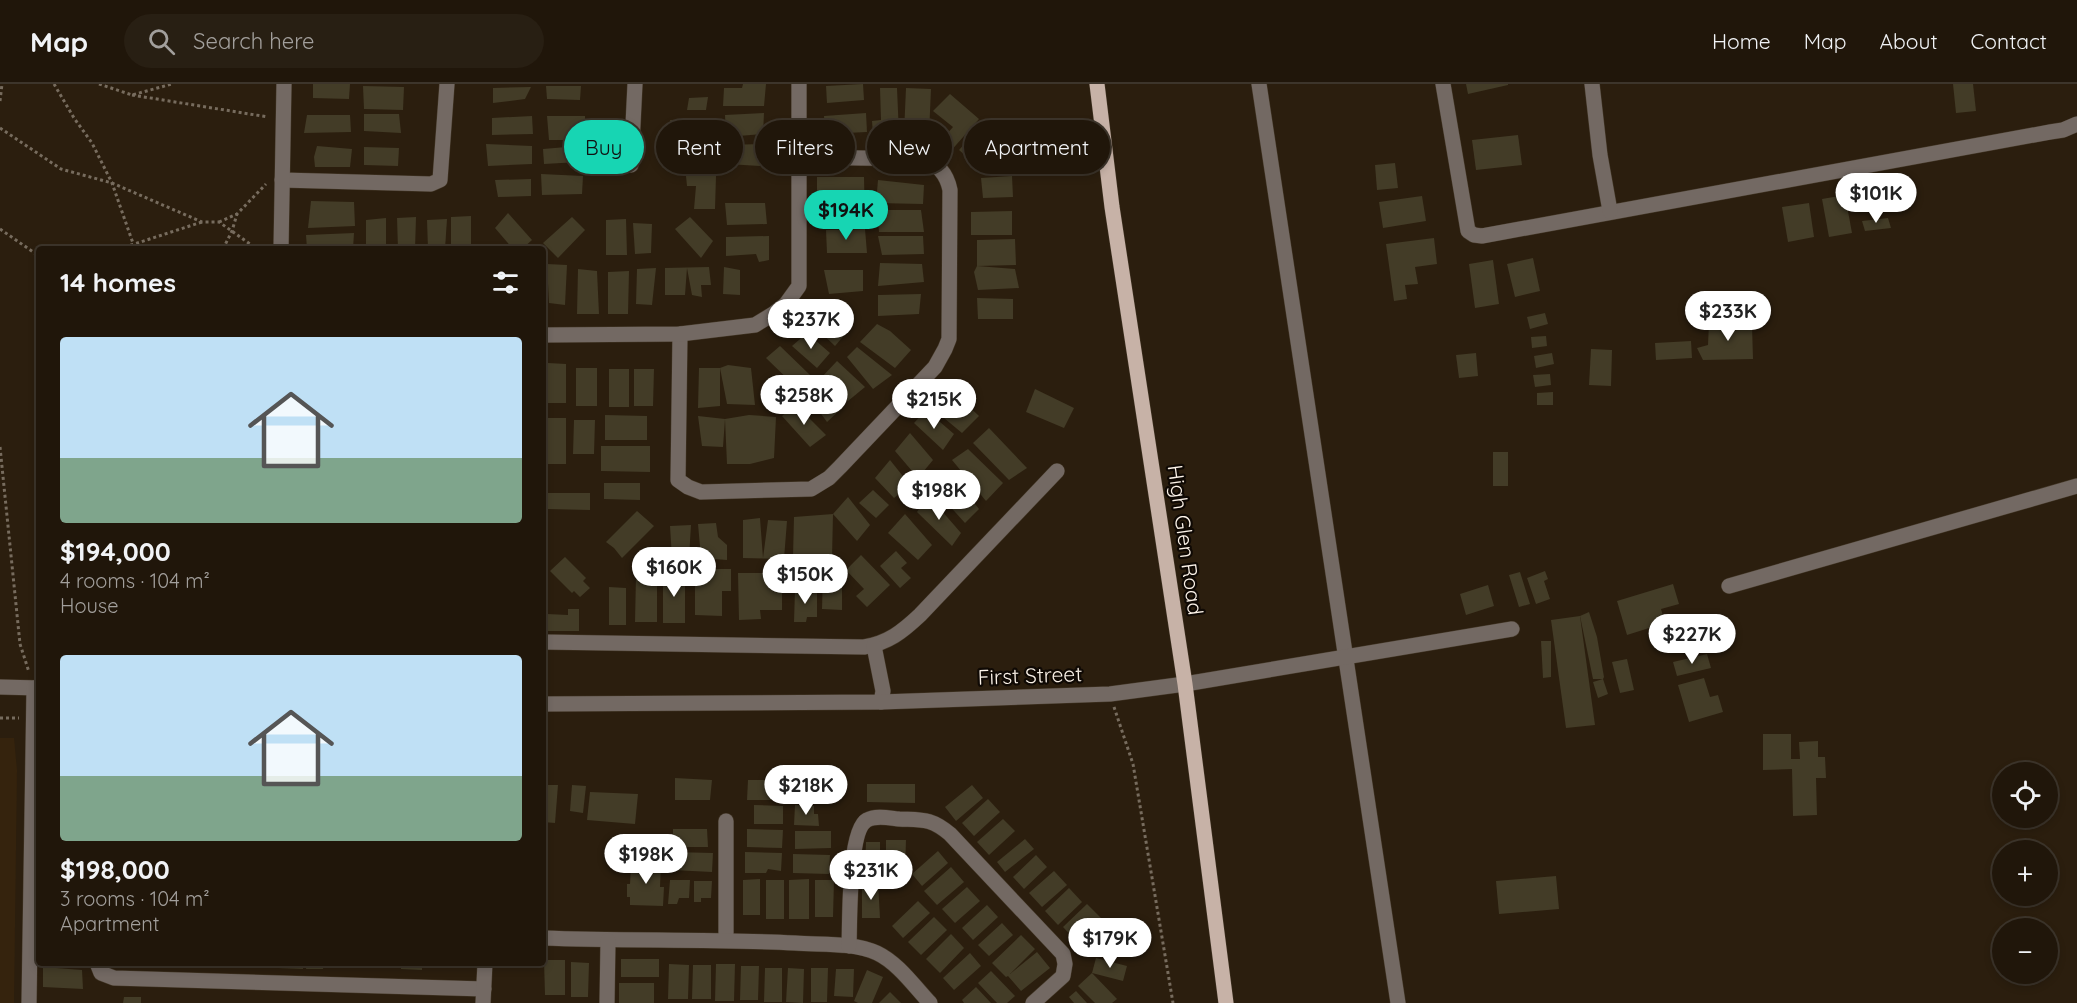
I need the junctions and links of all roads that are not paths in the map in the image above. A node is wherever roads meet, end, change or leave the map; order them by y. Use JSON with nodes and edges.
{"nodes":[{"id":1,"x":284,"y":84,"type":"edge"},
{"id":2,"x":447,"y":84,"type":"edge"},
{"id":3,"x":635,"y":84,"type":"edge"},
{"id":4,"x":799,"y":84,"type":"edge"},
{"id":5,"x":1096,"y":84,"type":"edge"},
{"id":6,"x":1259,"y":84,"type":"edge"},
{"id":7,"x":1443,"y":84,"type":"edge"},
{"id":8,"x":1592,"y":84,"type":"edge"},
{"id":9,"x":633,"y":120,"type":"edge"},
{"id":10,"x":799,"y":120,"type":"edge"},
{"id":11,"x":2077,"y":124,"type":"edge"},
{"id":12,"x":855,"y":158,"type":"edge"},
{"id":13,"x":798,"y":174,"type":"edge"},
{"id":14,"x":282,"y":180,"type":"junction"},
{"id":15,"x":1610,"y":211,"type":"junction"},
{"id":16,"x":281,"y":246,"type":"edge"},
{"id":17,"x":680,"y":334,"type":"junction"},
{"id":18,"x":546,"y":335,"type":"edge"},
{"id":19,"x":1057,"y":471,"type":"dead end"},
{"id":20,"x":2077,"y":486,"type":"edge"},
{"id":21,"x":1729,"y":586,"type":"dead end"},
{"id":22,"x":1512,"y":629,"type":"dead end"},
{"id":23,"x":546,"y":642,"type":"edge"},
{"id":24,"x":874,"y":646,"type":"junction"},
{"id":25,"x":1345,"y":657,"type":"junction"},
{"id":26,"x":1185,"y":684,"type":"junction"},
{"id":27,"x":0,"y":687,"type":"edge"},
{"id":28,"x":36,"y":688,"type":"edge"},
{"id":29,"x":882,"y":702,"type":"junction"},
{"id":30,"x":546,"y":704,"type":"edge"},
{"id":31,"x":36,"y":727,"type":"edge"},
{"id":32,"x":726,"y":821,"type":"dead end"},
{"id":33,"x":546,"y":938,"type":"edge"},
{"id":34,"x":608,"y":940,"type":"junction"},
{"id":35,"x":726,"y":940,"type":"junction"},
{"id":36,"x":849,"y":946,"type":"junction"},
{"id":37,"x":98,"y":966,"type":"edge"},
{"id":38,"x":484,"y":966,"type":"edge"},
{"id":39,"x":484,"y":996,"type":"edge"},
{"id":40,"x":29,"y":1003,"type":"edge"},
{"id":41,"x":607,"y":1003,"type":"edge"},
{"id":42,"x":930,"y":1003,"type":"edge"},
{"id":43,"x":1033,"y":1003,"type":"edge"},
{"id":44,"x":1226,"y":1003,"type":"edge"},
{"id":45,"x":1398,"y":1003,"type":"edge"}],
"edges":[{"from":1,"to":14,"type":"street"},
{"from":2,"to":14,"type":"street"},
{"from":3,"to":9,"type":"street"},
{"from":4,"to":10,"type":"street"},
{"from":5,"to":26,"type":"main road","name":"High Glen Road"},
{"from":6,"to":25,"type":"street"},
{"from":7,"to":15,"type":"street"},
{"from":8,"to":15,"type":"street"},
{"from":11,"to":15,"type":"street"},
{"from":12,"to":17,"type":"street"},
{"from":13,"to":17,"type":"street"},
{"from":14,"to":16,"type":"street"},
{"from":17,"to":18,"type":"street"},
{"from":19,"to":24,"type":"street"},
{"from":20,"to":21,"type":"street"},
{"from":22,"to":25,"type":"street","name":"First Street"},
{"from":23,"to":24,"type":"street"},
{"from":24,"to":29,"type":"street"},
{"from":25,"to":26,"type":"street","name":"First Street"},
{"from":25,"to":45,"type":"street"},
{"from":26,"to":29,"type":"street","name":"First Street"},
{"from":26,"to":44,"type":"main road","name":"High Glen Road"},
{"from":27,"to":28,"type":"street"},
{"from":29,"to":30,"type":"street","name":"First Street"},
{"from":31,"to":40,"type":"street"},
{"from":32,"to":35,"type":"street"},
{"from":33,"to":34,"type":"street"},
{"from":34,"to":35,"type":"street"},
{"from":34,"to":41,"type":"street"},
{"from":35,"to":36,"type":"street"},
{"from":36,"to":42,"type":"street"},
{"from":36,"to":43,"type":"street"},
{"from":37,"to":39,"type":"street"},
{"from":38,"to":39,"type":"street"}]}
